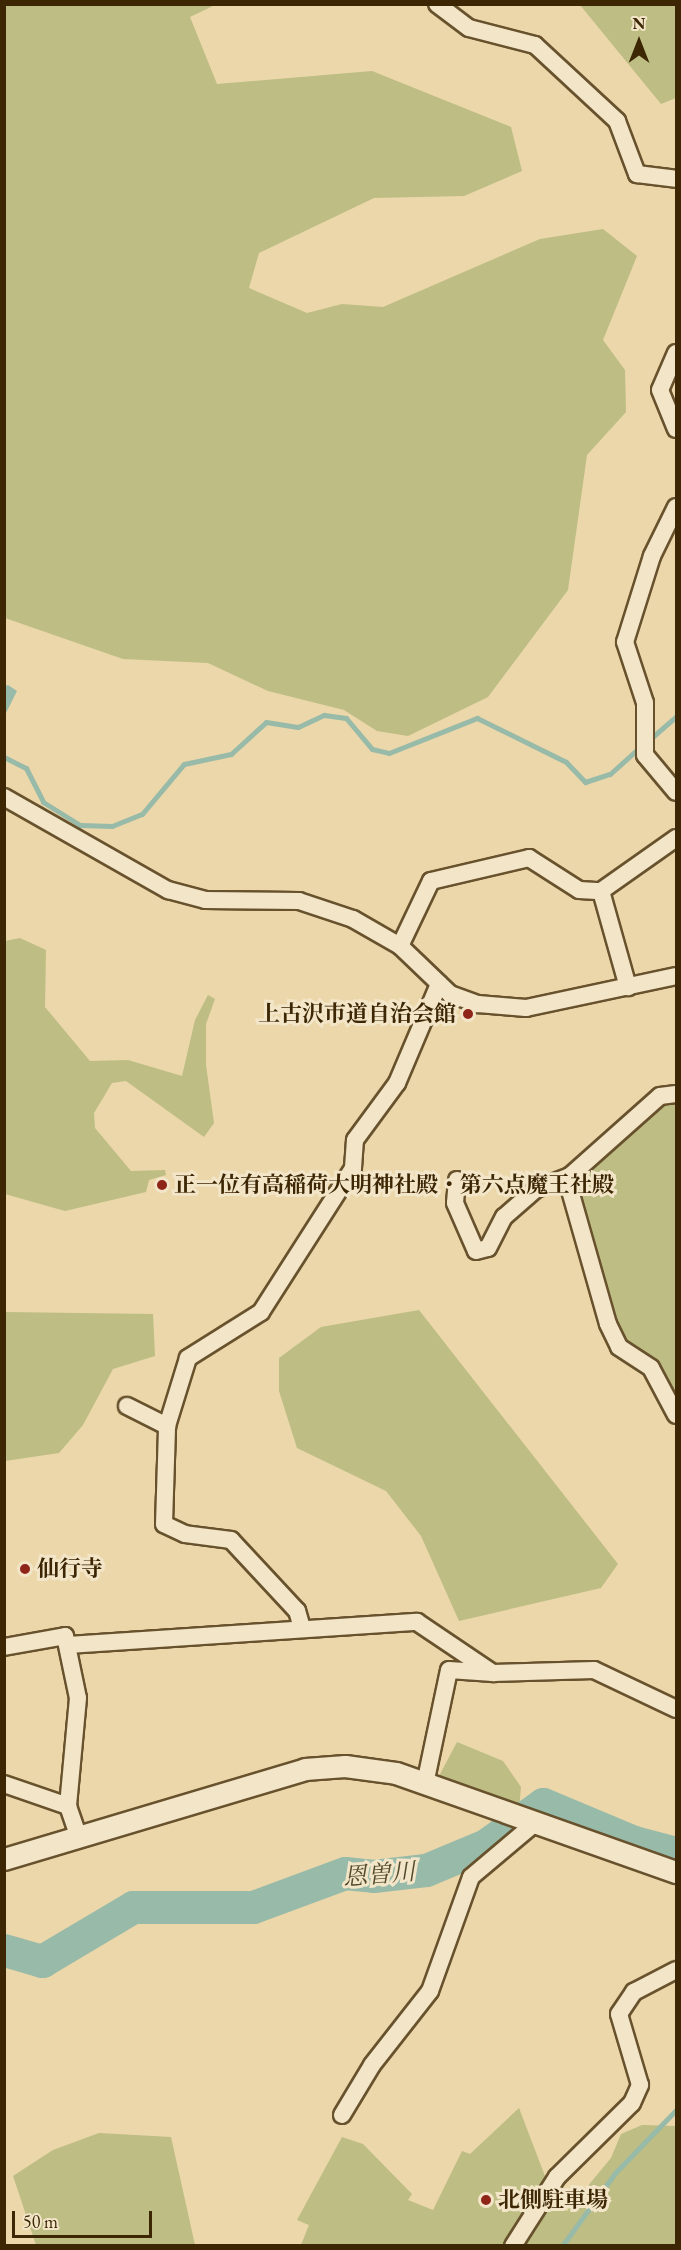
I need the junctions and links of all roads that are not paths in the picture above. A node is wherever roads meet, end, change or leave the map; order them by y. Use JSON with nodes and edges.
{"nodes":[{"id":1,"x":437,"y":4,"type":"edge"},
{"id":2,"x":676,"y":179,"type":"edge"},
{"id":3,"x":676,"y":353,"type":"edge"},
{"id":4,"x":676,"y":429,"type":"edge"},
{"id":5,"x":676,"y":507,"type":"edge"},
{"id":6,"x":676,"y":792,"type":"edge"},
{"id":7,"x":4,"y":797,"type":"edge"},
{"id":8,"x":676,"y":838,"type":"edge"},
{"id":9,"x":601,"y":891,"type":"junction"},
{"id":10,"x":400,"y":946,"type":"junction"},
{"id":11,"x":676,"y":976,"type":"edge"},
{"id":12,"x":439,"y":984,"type":"junction"},
{"id":13,"x":628,"y":987,"type":"junction"},
{"id":14,"x":676,"y":1094,"type":"edge"},
{"id":15,"x":570,"y":1176,"type":"junction"},
{"id":16,"x":457,"y":1180,"type":"dead end"},
{"id":17,"x":127,"y":1406,"type":"dead end"},
{"id":18,"x":676,"y":1415,"type":"edge"},
{"id":19,"x":166,"y":1426,"type":"junction"},
{"id":20,"x":302,"y":1628,"type":"junction"},
{"id":21,"x":68,"y":1645,"type":"junction"},
{"id":22,"x":4,"y":1647,"type":"edge"},
{"id":23,"x":493,"y":1673,"type":"junction"},
{"id":24,"x":676,"y":1708,"type":"edge"},
{"id":25,"x":4,"y":1784,"type":"edge"},
{"id":26,"x":425,"y":1784,"type":"junction"},
{"id":27,"x":68,"y":1806,"type":"junction"},
{"id":28,"x":524,"y":1821,"type":"junction"},
{"id":29,"x":78,"y":1835,"type":"junction"},
{"id":30,"x":4,"y":1859,"type":"edge"},
{"id":31,"x":676,"y":1872,"type":"edge"},
{"id":32,"x":676,"y":1970,"type":"edge"},
{"id":33,"x":342,"y":2115,"type":"dead end"},
{"id":34,"x":513,"y":2246,"type":"edge"}],
"edges":[{"from":1,"to":2,"type":"street"},
{"from":3,"to":4,"type":"street"},
{"from":5,"to":6,"type":"street"},
{"from":7,"to":10,"type":"street"},
{"from":8,"to":9,"type":"street"},
{"from":9,"to":10,"type":"street"},
{"from":9,"to":13,"type":"street"},
{"from":10,"to":12,"type":"street"},
{"from":11,"to":13,"type":"street"},
{"from":12,"to":13,"type":"street"},
{"from":12,"to":19,"type":"street"},
{"from":14,"to":15,"type":"street"},
{"from":15,"to":16,"type":"street"},
{"from":15,"to":18,"type":"street"},
{"from":17,"to":19,"type":"street"},
{"from":19,"to":20,"type":"street"},
{"from":20,"to":21,"type":"street"},
{"from":20,"to":23,"type":"street"},
{"from":21,"to":22,"type":"street"},
{"from":21,"to":27,"type":"street"},
{"from":23,"to":24,"type":"street"},
{"from":23,"to":26,"type":"street"},
{"from":25,"to":27,"type":"street"},
{"from":26,"to":28,"type":"street"},
{"from":26,"to":29,"type":"street"},
{"from":27,"to":29,"type":"street"},
{"from":28,"to":31,"type":"street"},
{"from":28,"to":33,"type":"street"},
{"from":29,"to":30,"type":"street"},
{"from":32,"to":34,"type":"street"}]}
